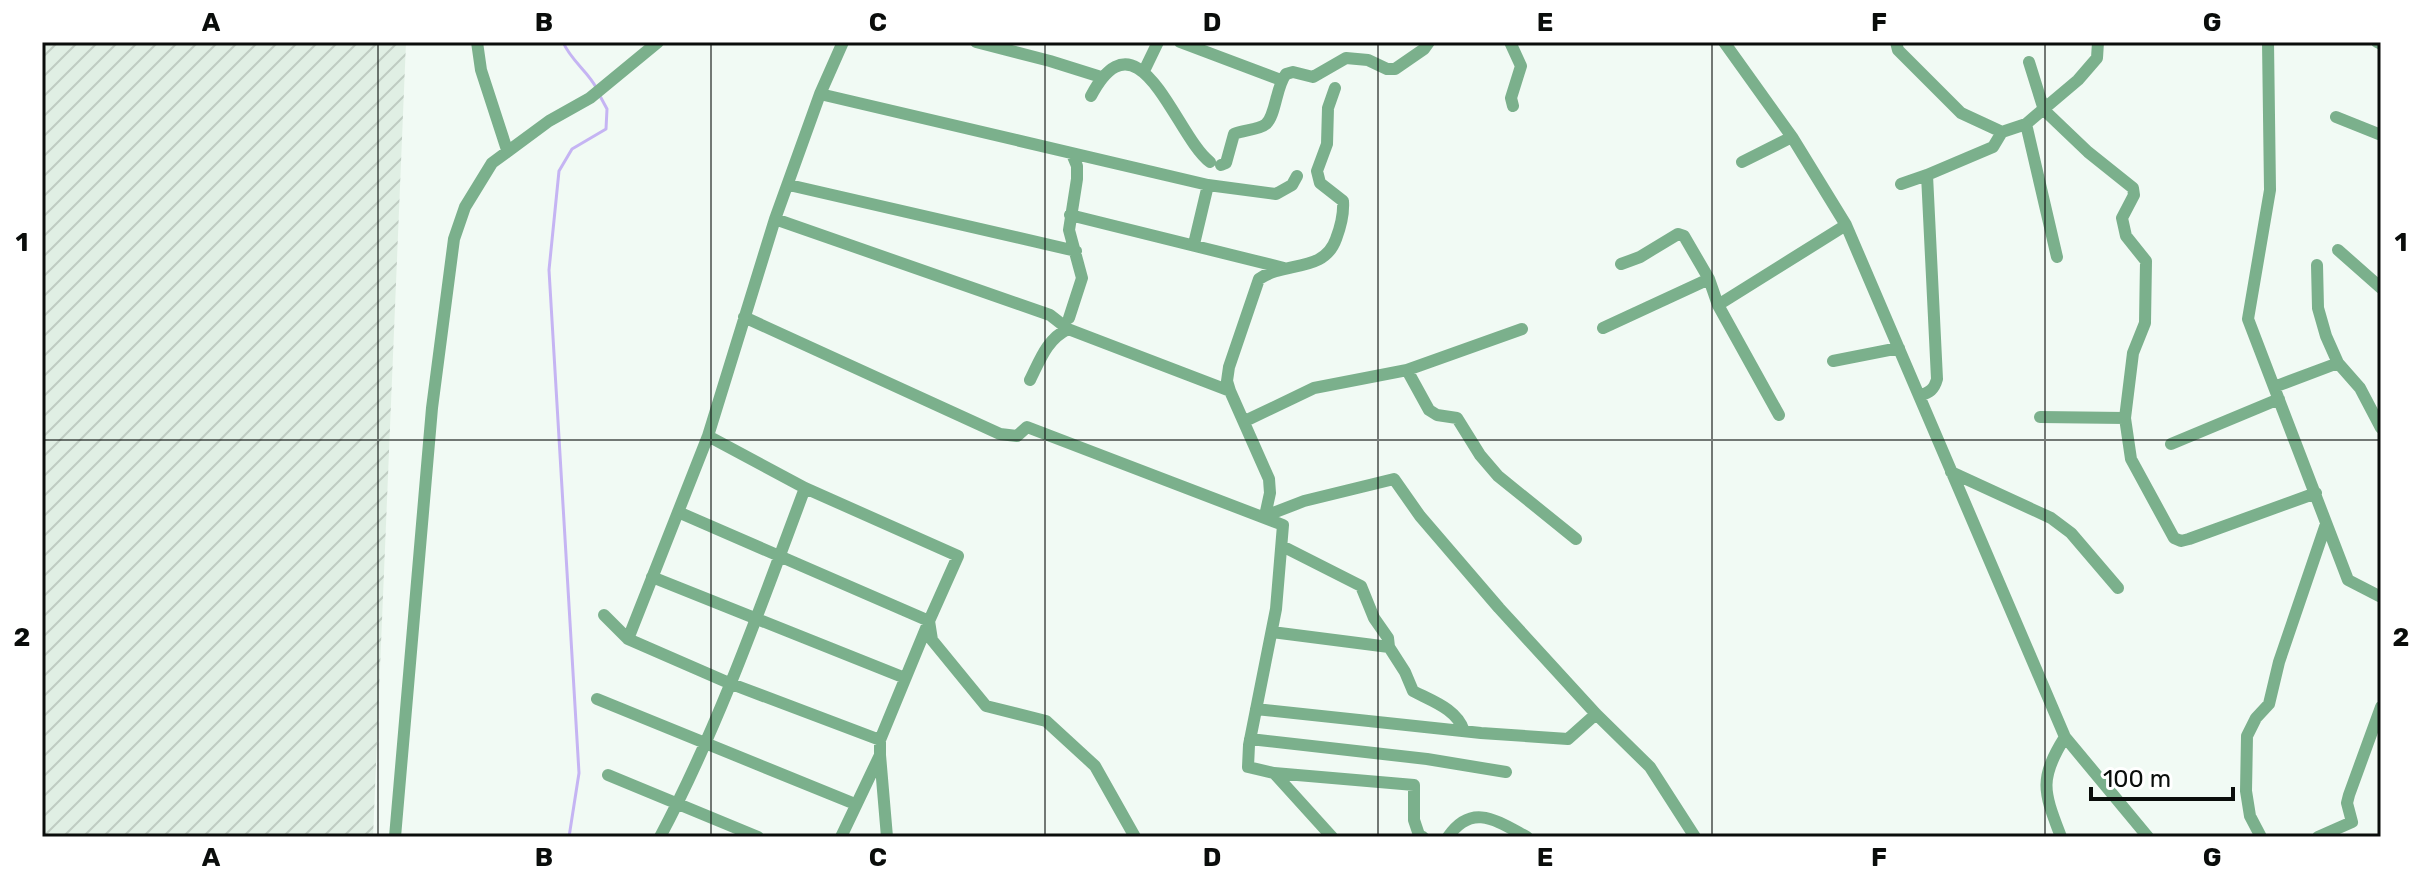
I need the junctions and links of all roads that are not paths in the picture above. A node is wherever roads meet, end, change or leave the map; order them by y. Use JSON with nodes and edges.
{"nodes":[{"id":1,"x":477,"y":42,"type":"edge"},
{"id":2,"x":658,"y":42,"type":"edge"},
{"id":3,"x":843,"y":42,"type":"edge"},
{"id":4,"x":976,"y":42,"type":"edge"},
{"id":5,"x":1158,"y":42,"type":"edge"},
{"id":6,"x":1180,"y":42,"type":"edge"},
{"id":7,"x":1429,"y":42,"type":"edge"},
{"id":8,"x":1510,"y":42,"type":"edge"},
{"id":9,"x":1724,"y":42,"type":"edge"},
{"id":10,"x":1896,"y":42,"type":"edge"},
{"id":11,"x":2098,"y":42,"type":"edge"},
{"id":12,"x":2268,"y":42,"type":"edge"},
{"id":13,"x":2029,"y":62,"type":"dead end"},
{"id":14,"x":1144,"y":71,"type":"junction"},
{"id":15,"x":1101,"y":77,"type":"junction"},
{"id":16,"x":1281,"y":80,"type":"junction"},
{"id":17,"x":1335,"y":88,"type":"dead end"},
{"id":18,"x":820,"y":94,"type":"junction"},
{"id":19,"x":1091,"y":96,"type":"dead end"},
{"id":20,"x":1513,"y":106,"type":"dead end"},
{"id":21,"x":2044,"y":110,"type":"junction"},
{"id":22,"x":2336,"y":117,"type":"dead end"},
{"id":23,"x":2026,"y":124,"type":"junction"},
{"id":24,"x":2002,"y":132,"type":"junction"},
{"id":25,"x":2381,"y":135,"type":"edge"},
{"id":26,"x":1792,"y":137,"type":"junction"},
{"id":27,"x":507,"y":150,"type":"junction"},
{"id":28,"x":1072,"y":154,"type":"junction"},
{"id":29,"x":1742,"y":162,"type":"dead end"},
{"id":30,"x":1927,"y":175,"type":"junction"},
{"id":31,"x":1297,"y":176,"type":"dead end"},
{"id":32,"x":1901,"y":184,"type":"dead end"},
{"id":33,"x":789,"y":185,"type":"junction"},
{"id":34,"x":1208,"y":185,"type":"junction"},
{"id":35,"x":1070,"y":215,"type":"junction"},
{"id":36,"x":775,"y":219,"type":"junction"},
{"id":37,"x":1846,"y":225,"type":"junction"},
{"id":38,"x":1194,"y":244,"type":"junction"},
{"id":39,"x":2338,"y":250,"type":"dead end"},
{"id":40,"x":1076,"y":251,"type":"junction"},
{"id":41,"x":2057,"y":257,"type":"dead end"},
{"id":42,"x":1621,"y":264,"type":"dead end"},
{"id":43,"x":2317,"y":265,"type":"dead end"},
{"id":44,"x":1286,"y":268,"type":"junction"},
{"id":45,"x":1709,"y":279,"type":"junction"},
{"id":46,"x":2381,"y":288,"type":"edge"},
{"id":47,"x":1718,"y":305,"type":"junction"},
{"id":48,"x":744,"y":317,"type":"junction"},
{"id":49,"x":1068,"y":323,"type":"junction"},
{"id":50,"x":1603,"y":328,"type":"dead end"},
{"id":51,"x":1522,"y":329,"type":"dead end"},
{"id":52,"x":1899,"y":348,"type":"junction"},
{"id":53,"x":1833,"y":361,"type":"dead end"},
{"id":54,"x":2338,"y":363,"type":"junction"},
{"id":55,"x":1407,"y":370,"type":"junction"},
{"id":56,"x":1030,"y":380,"type":"dead end"},
{"id":57,"x":1230,"y":391,"type":"junction"},
{"id":58,"x":2276,"y":393,"type":"junction"},
{"id":59,"x":1919,"y":396,"type":"junction"},
{"id":60,"x":1779,"y":415,"type":"dead end"},
{"id":61,"x":2040,"y":417,"type":"dead end"},
{"id":62,"x":2125,"y":418,"type":"junction"},
{"id":63,"x":1245,"y":421,"type":"junction"},
{"id":64,"x":2381,"y":428,"type":"edge"},
{"id":65,"x":708,"y":436,"type":"junction"},
{"id":66,"x":2171,"y":444,"type":"dead end"},
{"id":67,"x":1951,"y":472,"type":"junction"},
{"id":68,"x":805,"y":488,"type":"junction"},
{"id":69,"x":2316,"y":493,"type":"junction"},
{"id":70,"x":678,"y":512,"type":"junction"},
{"id":71,"x":1265,"y":516,"type":"junction"},
{"id":72,"x":2326,"y":524,"type":"junction"},
{"id":73,"x":1576,"y":539,"type":"dead end"},
{"id":74,"x":1282,"y":546,"type":"junction"},
{"id":75,"x":780,"y":554,"type":"junction"},
{"id":76,"x":652,"y":577,"type":"junction"},
{"id":77,"x":2118,"y":588,"type":"dead end"},
{"id":78,"x":2381,"y":597,"type":"edge"},
{"id":79,"x":604,"y":615,"type":"dead end"},
{"id":80,"x":755,"y":619,"type":"junction"},
{"id":81,"x":929,"y":621,"type":"junction"},
{"id":82,"x":1272,"y":632,"type":"junction"},
{"id":83,"x":628,"y":639,"type":"junction"},
{"id":84,"x":1389,"y":647,"type":"junction"},
{"id":85,"x":905,"y":678,"type":"junction"},
{"id":86,"x":729,"y":683,"type":"junction"},
{"id":87,"x":597,"y":699,"type":"dead end"},
{"id":88,"x":2381,"y":707,"type":"edge"},
{"id":89,"x":1256,"y":709,"type":"junction"},
{"id":90,"x":1596,"y":714,"type":"junction"},
{"id":91,"x":1464,"y":731,"type":"junction"},
{"id":92,"x":2065,"y":737,"type":"junction"},
{"id":93,"x":1250,"y":739,"type":"junction"},
{"id":94,"x":880,"y":740,"type":"junction"},
{"id":95,"x":703,"y":743,"type":"junction"},
{"id":96,"x":880,"y":755,"type":"junction"},
{"id":97,"x":1506,"y":772,"type":"dead end"},
{"id":98,"x":1274,"y":773,"type":"junction"},
{"id":99,"x":608,"y":775,"type":"dead end"},
{"id":100,"x":678,"y":803,"type":"junction"},
{"id":101,"x":855,"y":804,"type":"junction"},
{"id":102,"x":395,"y":837,"type":"edge"},
{"id":103,"x":660,"y":837,"type":"edge"},
{"id":104,"x":758,"y":837,"type":"edge"},
{"id":105,"x":841,"y":837,"type":"edge"},
{"id":106,"x":887,"y":837,"type":"edge"},
{"id":107,"x":1135,"y":837,"type":"edge"},
{"id":108,"x":1332,"y":837,"type":"edge"},
{"id":109,"x":1423,"y":837,"type":"edge"},
{"id":110,"x":1448,"y":837,"type":"edge"},
{"id":111,"x":1527,"y":837,"type":"edge"},
{"id":112,"x":1695,"y":837,"type":"edge"},
{"id":113,"x":2061,"y":837,"type":"edge"},
{"id":114,"x":2148,"y":837,"type":"edge"},
{"id":115,"x":2261,"y":837,"type":"edge"},
{"id":116,"x":2318,"y":837,"type":"edge"}],
"edges":[{"from":1,"to":27,"type":"street"},
{"from":2,"to":27,"type":"street"},
{"from":3,"to":18,"type":"street"},
{"from":4,"to":15,"type":"street"},
{"from":5,"to":14,"type":"street"},
{"from":6,"to":16,"type":"street"},
{"from":7,"to":16,"type":"street"},
{"from":8,"to":20,"type":"street"},
{"from":9,"to":26,"type":"street"},
{"from":10,"to":24,"type":"street"},
{"from":11,"to":21,"type":"street"},
{"from":12,"to":58,"type":"street"},
{"from":13,"to":21,"type":"street"},
{"from":14,"to":15,"type":"street"},
{"from":14,"to":16,"type":"street"},
{"from":15,"to":19,"type":"street"},
{"from":17,"to":44,"type":"street"},
{"from":18,"to":28,"type":"street"},
{"from":18,"to":33,"type":"street"},
{"from":21,"to":23,"type":"street"},
{"from":21,"to":62,"type":"street"},
{"from":22,"to":25,"type":"street"},
{"from":23,"to":24,"type":"street"},
{"from":23,"to":41,"type":"street"},
{"from":24,"to":30,"type":"street"},
{"from":26,"to":29,"type":"street"},
{"from":26,"to":37,"type":"street"},
{"from":27,"to":102,"type":"street"},
{"from":28,"to":34,"type":"street"},
{"from":28,"to":35,"type":"street"},
{"from":30,"to":32,"type":"street"},
{"from":30,"to":59,"type":"street"},
{"from":31,"to":34,"type":"street"},
{"from":33,"to":36,"type":"street"},
{"from":33,"to":40,"type":"street"},
{"from":34,"to":38,"type":"street"},
{"from":35,"to":38,"type":"street"},
{"from":35,"to":40,"type":"street"},
{"from":36,"to":48,"type":"street"},
{"from":36,"to":49,"type":"street"},
{"from":37,"to":47,"type":"street"},
{"from":37,"to":52,"type":"street"},
{"from":38,"to":44,"type":"street"},
{"from":39,"to":46,"type":"street"},
{"from":40,"to":49,"type":"street"},
{"from":42,"to":45,"type":"street"},
{"from":43,"to":54,"type":"street"},
{"from":44,"to":57,"type":"street"},
{"from":45,"to":47,"type":"street"},
{"from":45,"to":50,"type":"street"},
{"from":47,"to":60,"type":"street"},
{"from":48,"to":65,"type":"street"},
{"from":48,"to":71,"type":"street"},
{"from":49,"to":56,"type":"street"},
{"from":49,"to":57,"type":"street"},
{"from":51,"to":55,"type":"street"},
{"from":52,"to":53,"type":"street"},
{"from":52,"to":59,"type":"street"},
{"from":54,"to":58,"type":"street"},
{"from":54,"to":64,"type":"street"},
{"from":55,"to":63,"type":"street"},
{"from":55,"to":73,"type":"street"},
{"from":57,"to":63,"type":"street"},
{"from":58,"to":66,"type":"street"},
{"from":58,"to":69,"type":"street"},
{"from":59,"to":67,"type":"street"},
{"from":61,"to":62,"type":"street"},
{"from":62,"to":69,"type":"street"},
{"from":63,"to":71,"type":"street"},
{"from":65,"to":68,"type":"street"},
{"from":65,"to":70,"type":"street"},
{"from":67,"to":77,"type":"street"},
{"from":67,"to":92,"type":"street"},
{"from":68,"to":75,"type":"street"},
{"from":68,"to":81,"type":"street"},
{"from":69,"to":72,"type":"street"},
{"from":70,"to":75,"type":"street"},
{"from":70,"to":76,"type":"street"},
{"from":71,"to":74,"type":"street"},
{"from":71,"to":90,"type":"street"},
{"from":72,"to":78,"type":"street"},
{"from":72,"to":115,"type":"street"},
{"from":74,"to":82,"type":"street"},
{"from":74,"to":84,"type":"street"},
{"from":75,"to":80,"type":"street"},
{"from":75,"to":81,"type":"street"},
{"from":76,"to":80,"type":"street"},
{"from":76,"to":83,"type":"street"},
{"from":79,"to":83,"type":"street"},
{"from":80,"to":85,"type":"street"},
{"from":80,"to":86,"type":"street"},
{"from":81,"to":85,"type":"street"},
{"from":81,"to":107,"type":"street"},
{"from":82,"to":84,"type":"street"},
{"from":82,"to":89,"type":"street"},
{"from":83,"to":86,"type":"street"},
{"from":84,"to":91,"type":"street"},
{"from":85,"to":94,"type":"street"},
{"from":86,"to":94,"type":"street"},
{"from":86,"to":95,"type":"street"},
{"from":87,"to":95,"type":"street"},
{"from":88,"to":116,"type":"street"},
{"from":89,"to":91,"type":"street"},
{"from":89,"to":93,"type":"street"},
{"from":90,"to":91,"type":"street"},
{"from":90,"to":112,"type":"street"},
{"from":92,"to":113,"type":"street"},
{"from":92,"to":114,"type":"street"},
{"from":93,"to":97,"type":"street"},
{"from":93,"to":98,"type":"street"},
{"from":94,"to":96,"type":"street"},
{"from":95,"to":100,"type":"street"},
{"from":95,"to":101,"type":"street"},
{"from":96,"to":101,"type":"street"},
{"from":96,"to":106,"type":"street"},
{"from":98,"to":108,"type":"street"},
{"from":98,"to":109,"type":"street"},
{"from":99,"to":100,"type":"street"},
{"from":100,"to":103,"type":"street"},
{"from":100,"to":104,"type":"street"},
{"from":101,"to":105,"type":"street"},
{"from":110,"to":111,"type":"street"}]}
